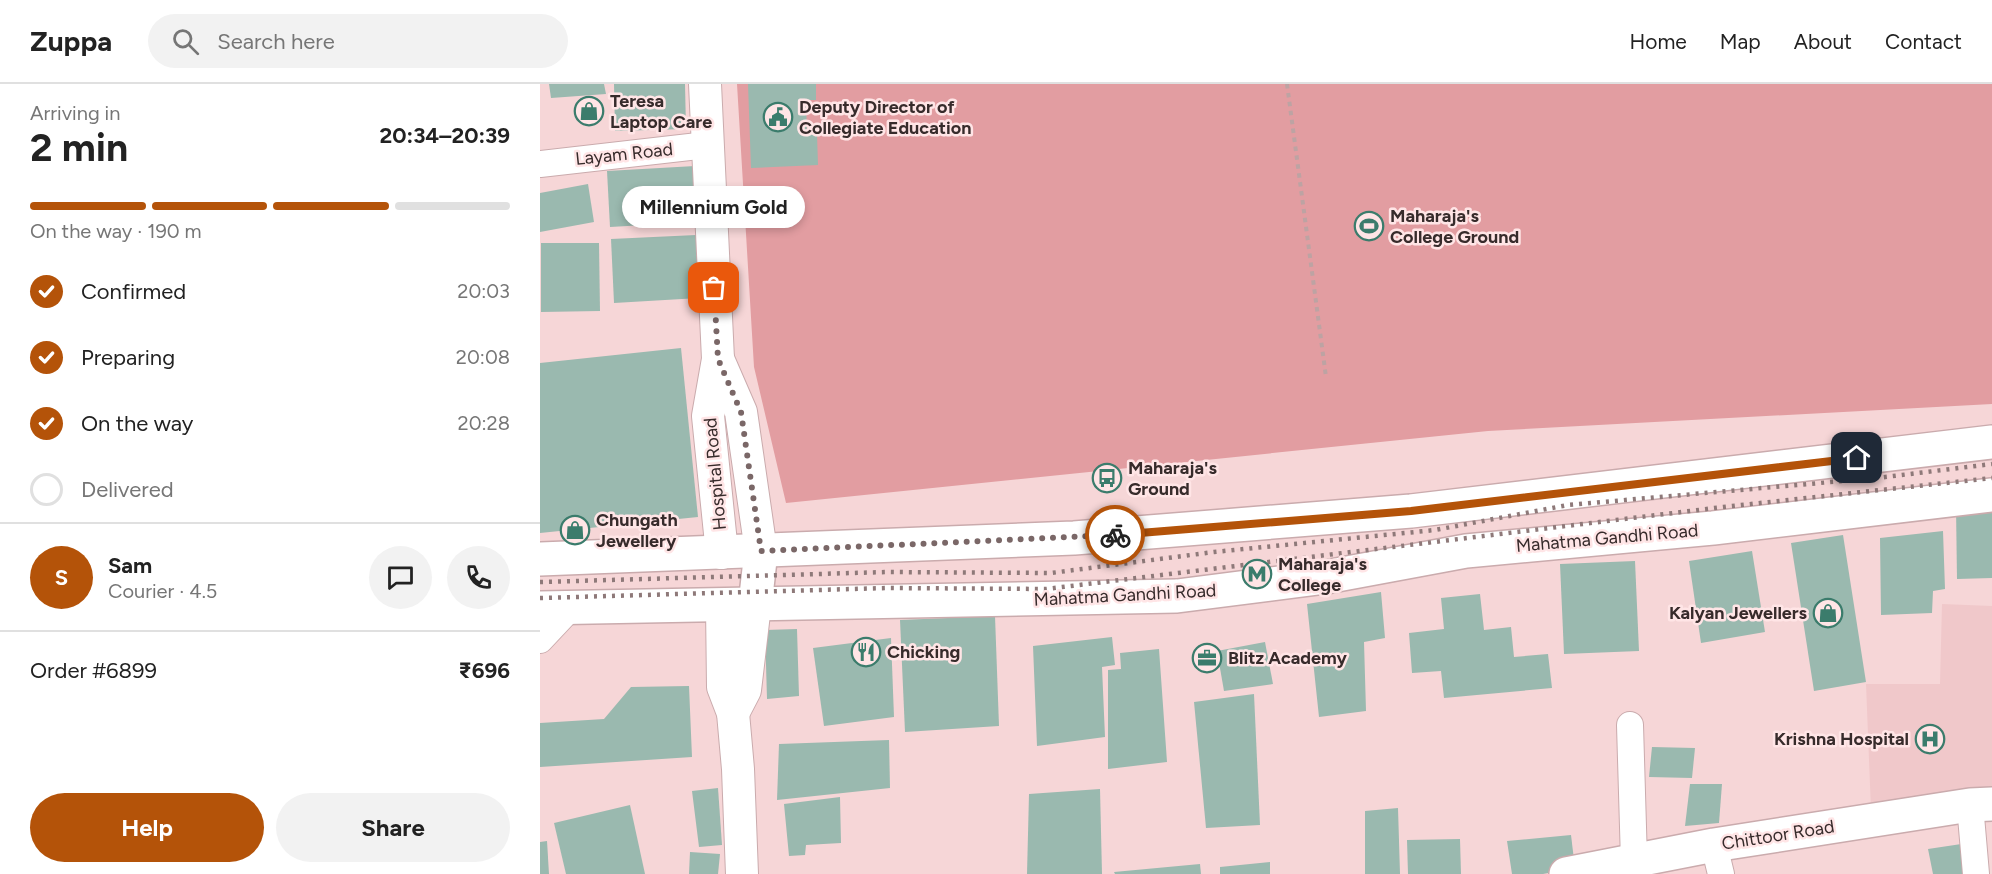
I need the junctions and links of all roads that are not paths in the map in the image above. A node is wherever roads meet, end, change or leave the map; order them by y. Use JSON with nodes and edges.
{"nodes":[{"id":1,"x":705,"y":84,"type":"edge"},
{"id":2,"x":707,"y":145,"type":"junction"},
{"id":3,"x":540,"y":164,"type":"edge"},
{"id":4,"x":718,"y":359,"type":"junction"},
{"id":5,"x":1992,"y":442,"type":"edge"},
{"id":6,"x":1951,"y":447,"type":"junction"},
{"id":7,"x":1992,"y":495,"type":"edge"},
{"id":8,"x":1950,"y":500,"type":"junction"},
{"id":9,"x":761,"y":551,"type":"junction"},
{"id":10,"x":722,"y":553,"type":"junction"},
{"id":11,"x":540,"y":559,"type":"edge"},
{"id":12,"x":755,"y":605,"type":"junction"},
{"id":13,"x":722,"y":606,"type":"junction"},
{"id":14,"x":555,"y":608,"type":"edge"},
{"id":15,"x":540,"y":640,"type":"edge"},
{"id":16,"x":733,"y":713,"type":"junction"},
{"id":17,"x":1630,"y":725,"type":"dead end"},
{"id":18,"x":1981,"y":805,"type":"edge"},
{"id":19,"x":1717,"y":860,"type":"edge"},
{"id":20,"x":1634,"y":861,"type":"junction"},
{"id":21,"x":742,"y":874,"type":"edge"},
{"id":22,"x":1566,"y":874,"type":"edge"},
{"id":23,"x":1976,"y":874,"type":"edge"}],
"edges":[{"from":1,"to":2,"type":"street","name":"Hospital Road"},
{"from":2,"to":3,"type":"street","name":"Layam Road"},
{"from":2,"to":4,"type":"street","name":"Hospital Road"},
{"from":4,"to":9,"type":"street","name":"Hospital Road"},
{"from":4,"to":10,"type":"street","name":"Hospital Road"},
{"from":5,"to":6,"type":"main road"},
{"from":6,"to":8,"type":"main road"},
{"from":6,"to":9,"type":"main road"},
{"from":7,"to":8,"type":"main road","name":"Mahatma Gandhi Road"},
{"from":8,"to":12,"type":"main road","name":"Mahatma Gandhi Road"},
{"from":9,"to":10,"type":"main road"},
{"from":9,"to":12,"type":"main road"},
{"from":10,"to":11,"type":"main road"},
{"from":10,"to":13,"type":"main road"},
{"from":12,"to":13,"type":"main road","name":"Mahatma Gandhi Road"},
{"from":12,"to":16,"type":"street"},
{"from":13,"to":14,"type":"main road","name":"Mahatma Gandhi Road"},
{"from":13,"to":16,"type":"street"},
{"from":14,"to":15,"type":"street"},
{"from":16,"to":21,"type":"street"},
{"from":17,"to":20,"type":"street"},
{"from":18,"to":19,"type":"main road","name":"Chittoor Road"},
{"from":18,"to":23,"type":"street"},
{"from":19,"to":20,"type":"main road","name":"Chittoor Road"},
{"from":20,"to":22,"type":"main road","name":"Chittoor Road"}]}
